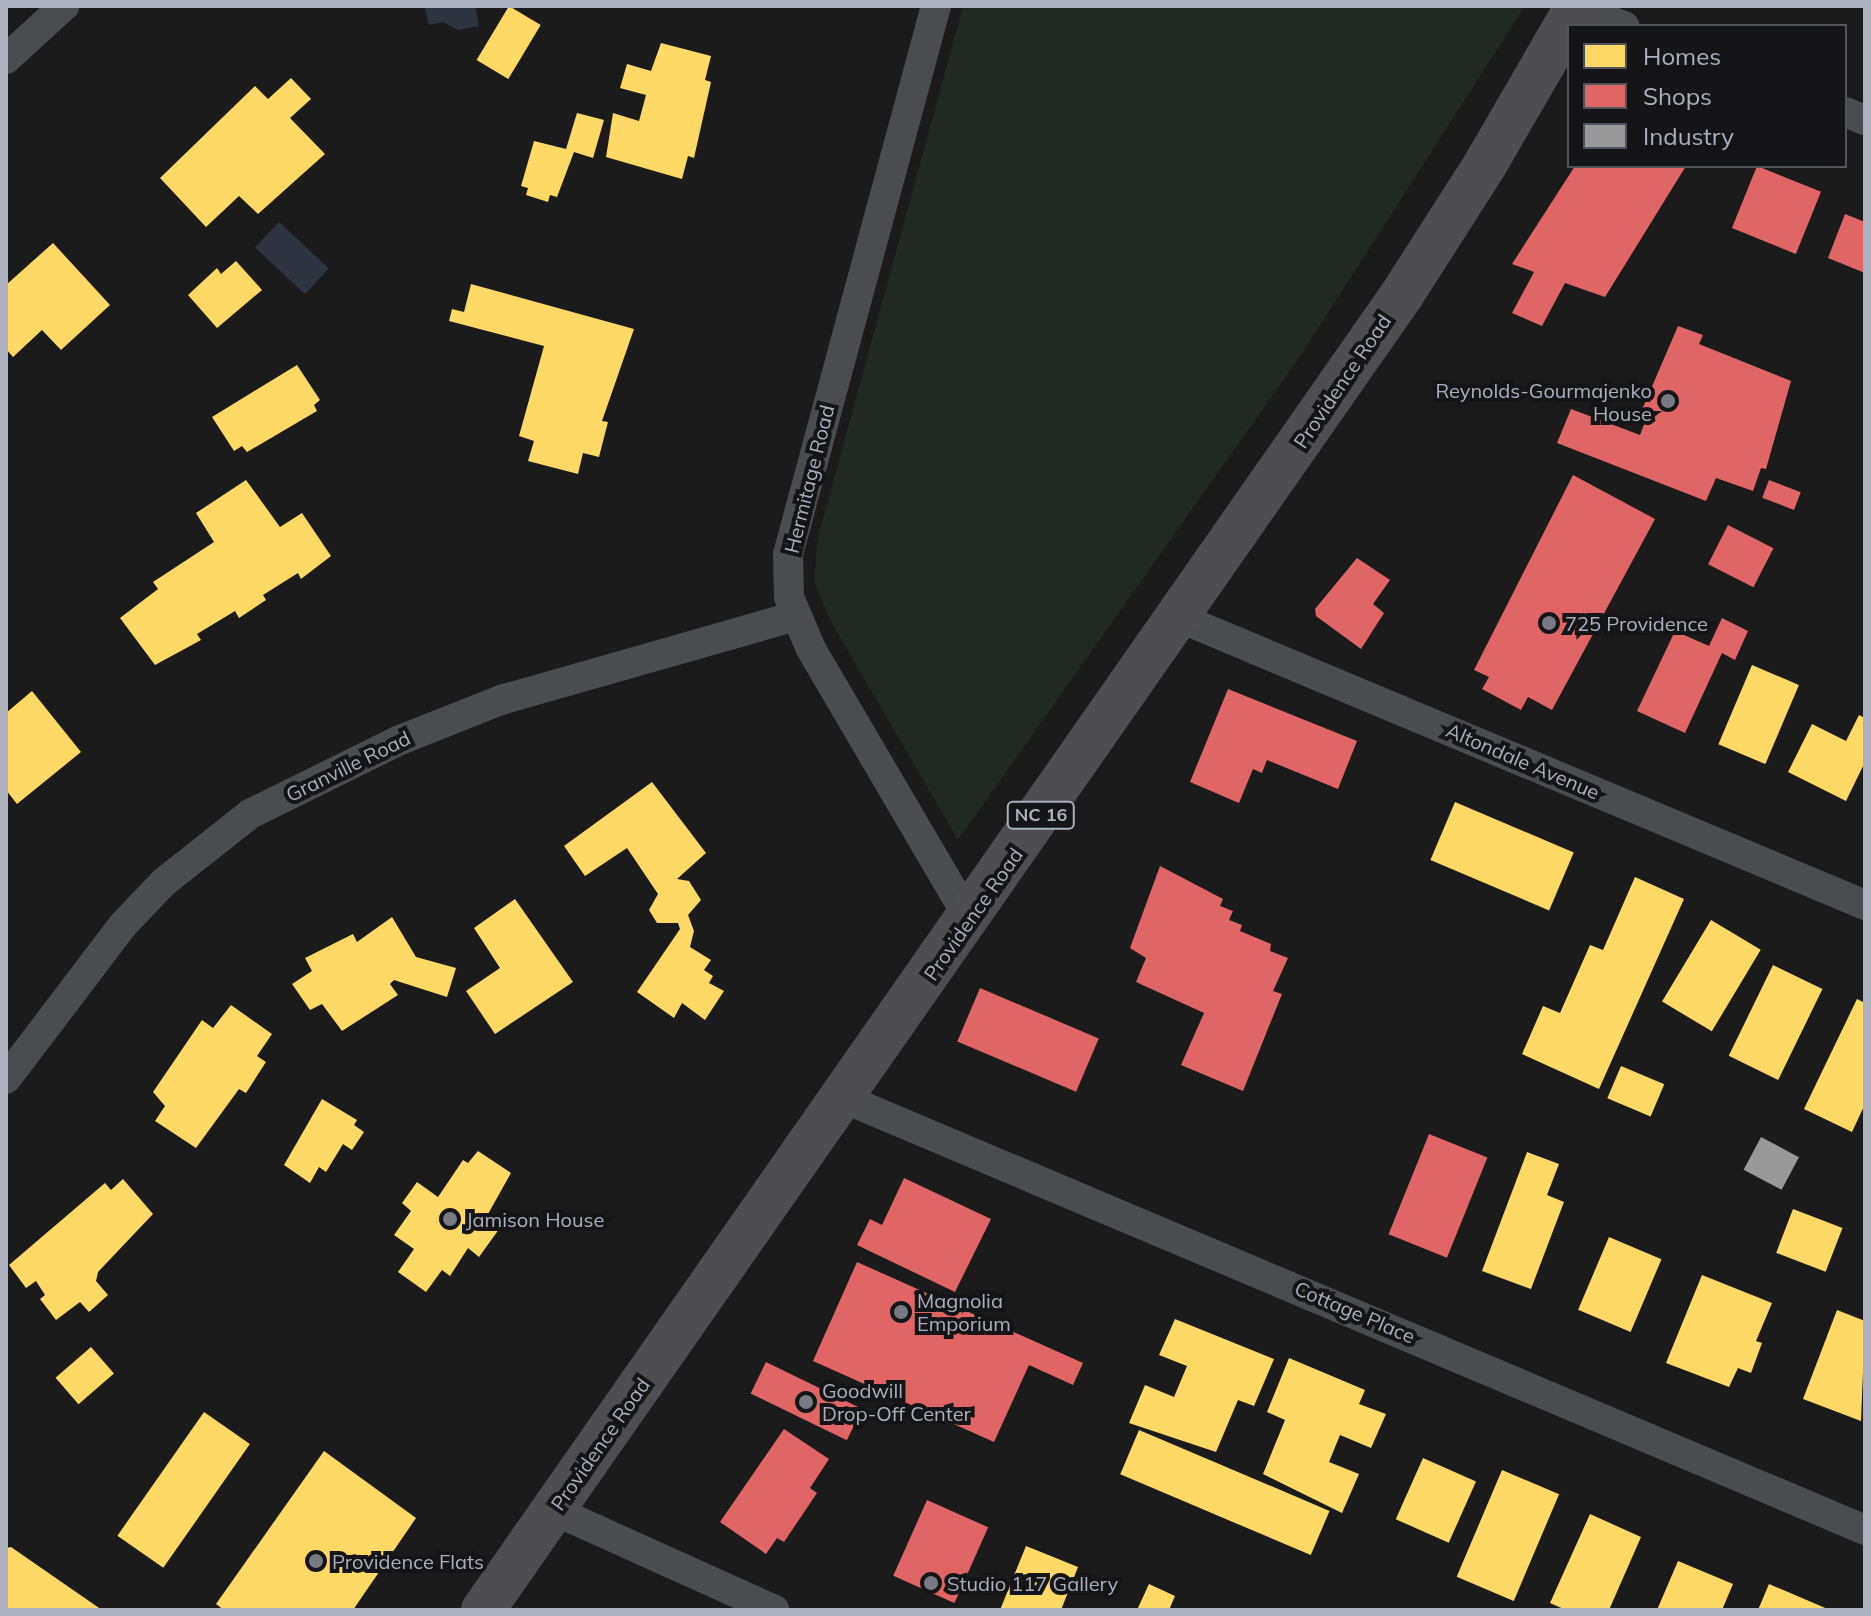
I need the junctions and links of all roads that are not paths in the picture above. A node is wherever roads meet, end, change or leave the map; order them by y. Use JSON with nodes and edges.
{"nodes":[{"id":1,"x":64,"y":6,"type":"edge"},
{"id":2,"x":936,"y":6,"type":"edge"},
{"id":3,"x":1577,"y":7,"type":"edge"},
{"id":4,"x":1619,"y":24,"type":"edge"},
{"id":5,"x":6,"y":59,"type":"edge"},
{"id":6,"x":796,"y":616,"type":"junction"},
{"id":7,"x":1180,"y":618,"type":"junction"},
{"id":8,"x":1865,"y":905,"type":"edge"},
{"id":9,"x":969,"y":918,"type":"junction"},
{"id":10,"x":6,"y":1079,"type":"edge"},
{"id":11,"x":843,"y":1098,"type":"junction"},
{"id":12,"x":553,"y":1510,"type":"junction"},
{"id":13,"x":1865,"y":1530,"type":"edge"},
{"id":14,"x":483,"y":1610,"type":"edge"},
{"id":15,"x":774,"y":1610,"type":"edge"}],
"edges":[{"from":1,"to":5,"type":"street"},
{"from":2,"to":6,"type":"street","name":"Hermitage Road"},
{"from":3,"to":4,"type":"street"},
{"from":3,"to":7,"type":"main road","name":"Providence Road","number":"NC 16"},
{"from":6,"to":9,"type":"street","name":"Hermitage Road"},
{"from":6,"to":10,"type":"street","name":"Granville Road"},
{"from":7,"to":8,"type":"street","name":"Altondale Avenue"},
{"from":7,"to":9,"type":"main road","name":"Providence Road","number":"NC 16"},
{"from":9,"to":11,"type":"main road","name":"Providence Road","number":"NC 16"},
{"from":11,"to":12,"type":"main road","name":"Providence Road","number":"NC 16"},
{"from":11,"to":13,"type":"street","name":"Cottage Place"},
{"from":12,"to":14,"type":"main road","name":"Providence Road","number":"NC 16"},
{"from":12,"to":15,"type":"street"}]}
